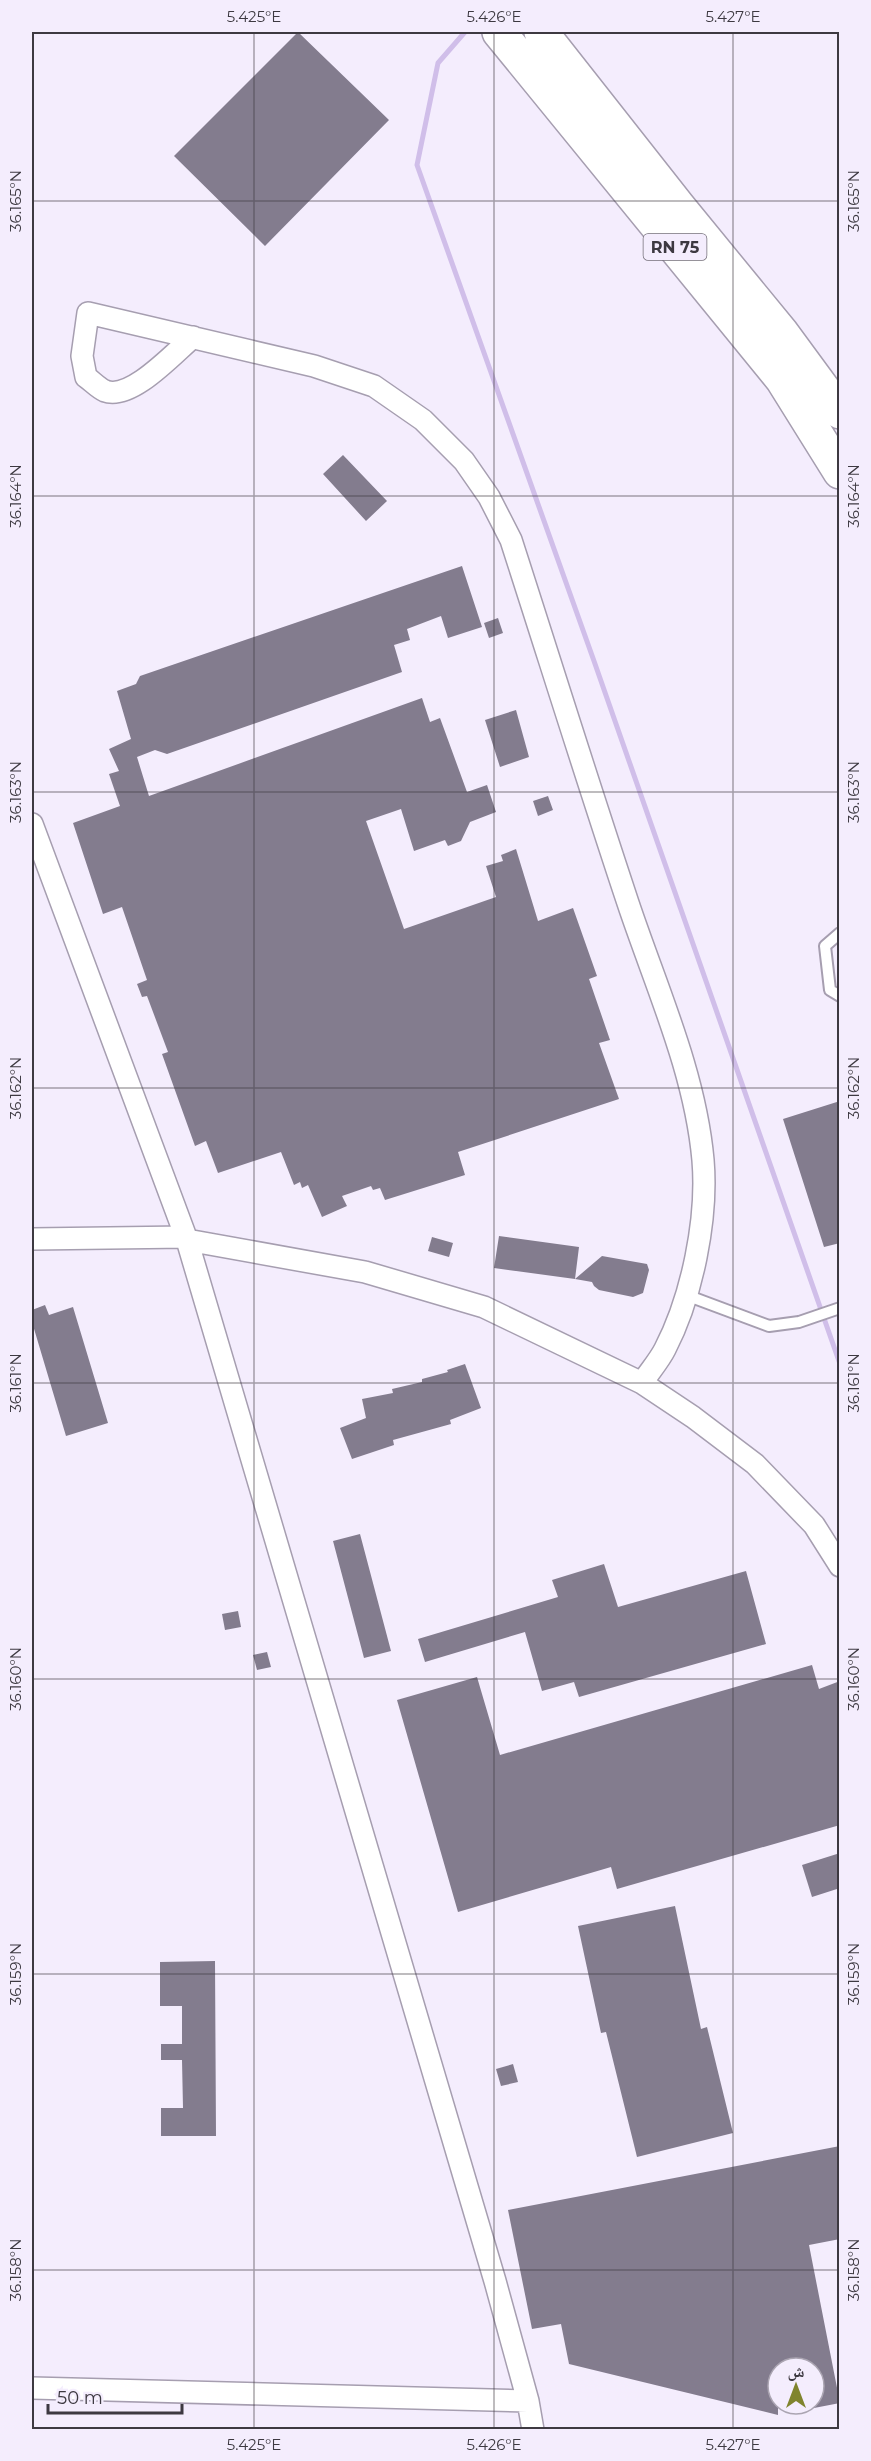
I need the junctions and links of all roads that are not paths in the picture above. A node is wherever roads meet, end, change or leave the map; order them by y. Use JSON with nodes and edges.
{"nodes":[{"id":1,"x":499,"y":32,"type":"edge"},
{"id":2,"x":541,"y":32,"type":"edge"},
{"id":3,"x":193,"y":337,"type":"junction"},
{"id":4,"x":840,"y":412,"type":"edge"},
{"id":5,"x":840,"y":472,"type":"edge"},
{"id":6,"x":32,"y":824,"type":"edge"},
{"id":7,"x":840,"y":933,"type":"edge"},
{"id":8,"x":840,"y":996,"type":"edge"},
{"id":9,"x":187,"y":1238,"type":"junction"},
{"id":10,"x":32,"y":1239,"type":"edge"},
{"id":11,"x":686,"y":1295,"type":"junction"},
{"id":12,"x":840,"y":1308,"type":"edge"},
{"id":13,"x":642,"y":1383,"type":"junction"},
{"id":14,"x":840,"y":1566,"type":"edge"},
{"id":15,"x":32,"y":2388,"type":"edge"},
{"id":16,"x":528,"y":2401,"type":"junction"},
{"id":17,"x":533,"y":2430,"type":"edge"}],
"edges":[{"from":1,"to":5,"type":"highway","number":"RN 75"},
{"from":2,"to":4,"type":"highway","number":"RN 75"},
{"from":3,"to":3,"type":"street"},
{"from":3,"to":11,"type":"street"},
{"from":6,"to":9,"type":"street"},
{"from":7,"to":8,"type":"lane"},
{"from":9,"to":10,"type":"street"},
{"from":9,"to":13,"type":"street"},
{"from":9,"to":16,"type":"street"},
{"from":11,"to":12,"type":"lane"},
{"from":11,"to":13,"type":"street"},
{"from":13,"to":14,"type":"street"},
{"from":15,"to":16,"type":"street"},
{"from":16,"to":17,"type":"street"}]}
